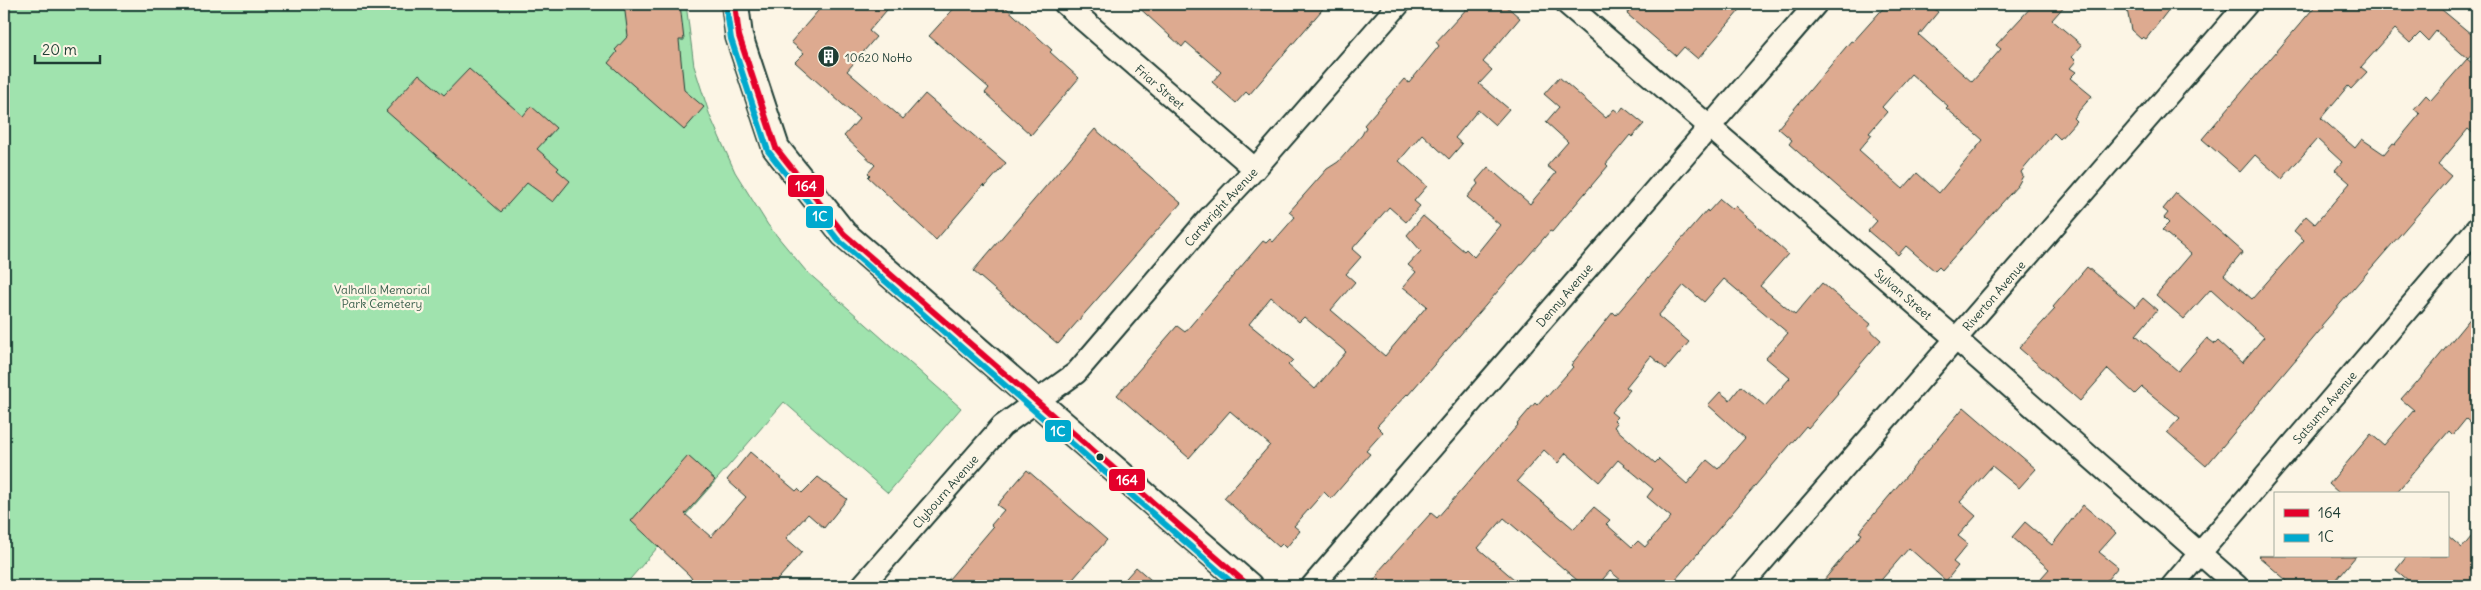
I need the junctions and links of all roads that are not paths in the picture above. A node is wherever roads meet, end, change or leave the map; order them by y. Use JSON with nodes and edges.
{"nodes":[{"id":1,"x":735,"y":4,"type":"edge"},
{"id":2,"x":1065,"y":4,"type":"edge"},
{"id":3,"x":1399,"y":4,"type":"edge"},
{"id":4,"x":1567,"y":4,"type":"edge"},
{"id":5,"x":1816,"y":4,"type":"edge"},
{"id":6,"x":2247,"y":4,"type":"edge"},
{"id":7,"x":1710,"y":126,"type":"junction"},
{"id":8,"x":1256,"y":169,"type":"junction"},
{"id":9,"x":2477,"y":228,"type":"edge"},
{"id":10,"x":1956,"y":339,"type":"junction"},
{"id":11,"x":1036,"y":402,"type":"junction"},
{"id":12,"x":2200,"y":554,"type":"junction"},
{"id":13,"x":862,"y":586,"type":"edge"},
{"id":14,"x":1249,"y":586,"type":"edge"},
{"id":15,"x":1312,"y":586,"type":"edge"},
{"id":16,"x":1741,"y":586,"type":"edge"},
{"id":17,"x":2172,"y":586,"type":"edge"},
{"id":18,"x":2237,"y":586,"type":"edge"}],
"edges":[{"from":1,"to":11,"type":"main road"},
{"from":2,"to":8,"type":"street","name":"Friar Street"},
{"from":3,"to":8,"type":"street","name":"Cartwright Avenue"},
{"from":4,"to":7,"type":"street","name":"Sylvan Street"},
{"from":5,"to":7,"type":"street","name":"Denny Avenue"},
{"from":6,"to":10,"type":"street","name":"Riverton Avenue"},
{"from":7,"to":10,"type":"street","name":"Sylvan Street"},
{"from":7,"to":15,"type":"street","name":"Denny Avenue"},
{"from":8,"to":11,"type":"street","name":"Cartwright Avenue"},
{"from":9,"to":12,"type":"street","name":"Satsuma Avenue"},
{"from":10,"to":12,"type":"street","name":"Sylvan Street"},
{"from":10,"to":16,"type":"street","name":"Riverton Avenue"},
{"from":11,"to":13,"type":"street","name":"Clybourn Avenue"},
{"from":11,"to":14,"type":"main road"},
{"from":12,"to":17,"type":"street","name":"Satsuma Avenue"},
{"from":12,"to":18,"type":"street","name":"Sylvan Street"}]}
